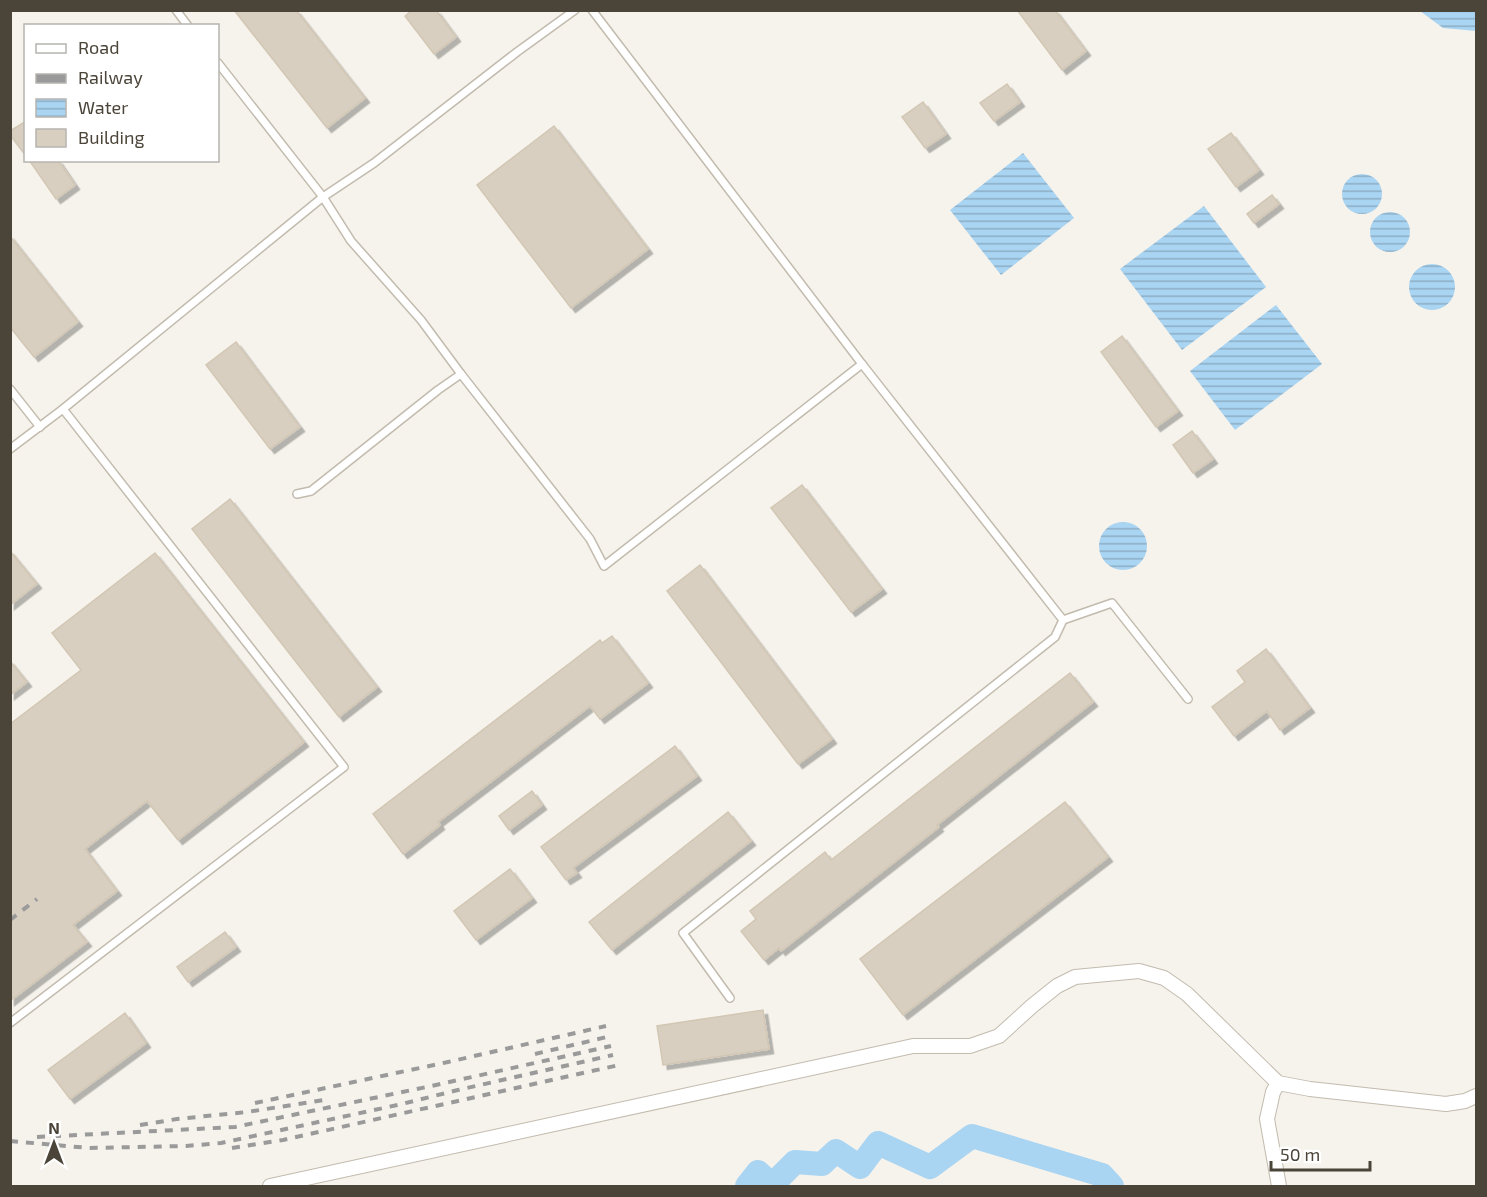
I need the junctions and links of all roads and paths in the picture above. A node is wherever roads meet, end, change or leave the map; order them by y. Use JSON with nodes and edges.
{"nodes":[{"id":1,"x":176,"y":10,"type":"edge"},
{"id":2,"x":574,"y":10,"type":"edge"},
{"id":3,"x":592,"y":10,"type":"edge"},
{"id":4,"x":186,"y":24,"type":"edge"},
{"id":5,"x":219,"y":64,"type":"edge"},
{"id":6,"x":323,"y":197,"type":"junction"},
{"id":7,"x":862,"y":364,"type":"junction"},
{"id":8,"x":461,"y":374,"type":"junction"},
{"id":9,"x":10,"y":389,"type":"edge"},
{"id":10,"x":63,"y":409,"type":"junction"},
{"id":11,"x":40,"y":427,"type":"junction"},
{"id":12,"x":10,"y":449,"type":"edge"},
{"id":13,"x":297,"y":494,"type":"dead end"},
{"id":14,"x":1064,"y":620,"type":"junction"},
{"id":15,"x":1188,"y":699,"type":"dead end"},
{"id":16,"x":730,"y":998,"type":"dead end"},
{"id":17,"x":10,"y":1023,"type":"edge"},
{"id":18,"x":1278,"y":1083,"type":"junction"},
{"id":19,"x":1476,"y":1096,"type":"edge"},
{"id":20,"x":270,"y":1186,"type":"edge"},
{"id":21,"x":1279,"y":1186,"type":"edge"}],
"edges":[{"from":1,"to":4,"type":"lane"},
{"from":2,"to":6,"type":"lane"},
{"from":3,"to":7,"type":"lane"},
{"from":5,"to":6,"type":"lane"},
{"from":6,"to":8,"type":"lane"},
{"from":6,"to":10,"type":"lane"},
{"from":7,"to":8,"type":"lane"},
{"from":7,"to":14,"type":"lane"},
{"from":8,"to":13,"type":"lane"},
{"from":9,"to":11,"type":"lane"},
{"from":10,"to":11,"type":"lane"},
{"from":10,"to":17,"type":"lane"},
{"from":11,"to":12,"type":"lane"},
{"from":14,"to":15,"type":"lane"},
{"from":14,"to":16,"type":"lane"},
{"from":18,"to":19,"type":"street"},
{"from":18,"to":20,"type":"street"},
{"from":18,"to":21,"type":"street"}]}
